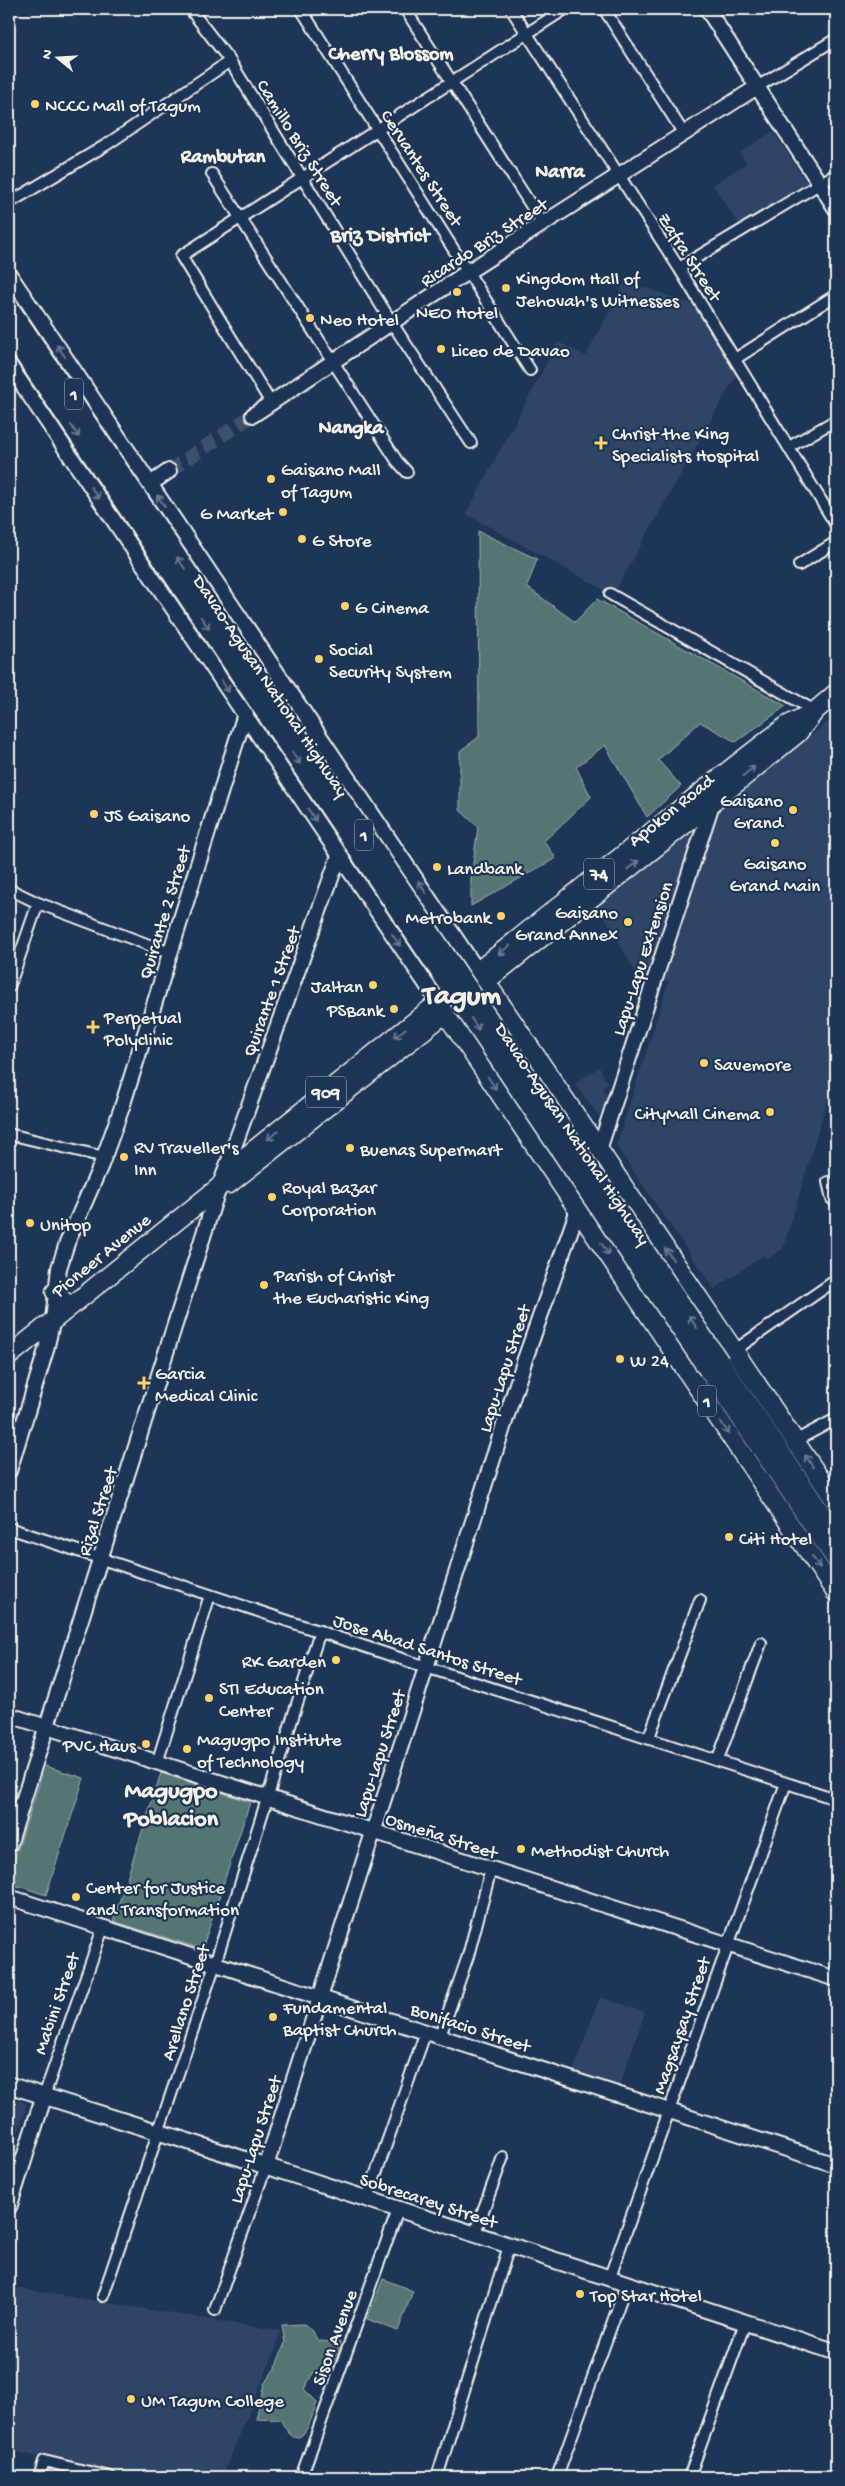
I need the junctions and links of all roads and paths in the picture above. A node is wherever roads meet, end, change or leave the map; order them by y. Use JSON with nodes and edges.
{"nodes":[{"id":1,"x":190,"y":9,"type":"edge"},
{"id":2,"x":301,"y":9,"type":"edge"},
{"id":3,"x":405,"y":9,"type":"edge"},
{"id":4,"x":511,"y":9,"type":"edge"},
{"id":5,"x":565,"y":9,"type":"edge"},
{"id":6,"x":604,"y":9,"type":"edge"},
{"id":7,"x":707,"y":9,"type":"edge"},
{"id":8,"x":527,"y":33,"type":"junction"},
{"id":9,"x":836,"y":38,"type":"edge"},
{"id":10,"x":230,"y":62,"type":"junction"},
{"id":11,"x":453,"y":81,"type":"junction"},
{"id":12,"x":757,"y":87,"type":"junction"},
{"id":13,"x":378,"y":129,"type":"junction"},
{"id":14,"x":684,"y":134,"type":"junction"},
{"id":15,"x":212,"y":174,"type":"dead end"},
{"id":16,"x":836,"y":174,"type":"edge"},
{"id":17,"x":619,"y":176,"type":"junction"},
{"id":18,"x":303,"y":178,"type":"junction"},
{"id":19,"x":820,"y":184,"type":"junction"},
{"id":20,"x":9,"y":202,"type":"edge"},
{"id":21,"x":836,"y":209,"type":"edge"},
{"id":22,"x":241,"y":218,"type":"junction"},
{"id":23,"x":543,"y":224,"type":"junction"},
{"id":24,"x":680,"y":268,"type":"junction"},
{"id":25,"x":469,"y":271,"type":"junction"},
{"id":26,"x":9,"y":274,"type":"edge"},
{"id":27,"x":836,"y":296,"type":"edge"},
{"id":28,"x":9,"y":298,"type":"edge"},
{"id":29,"x":9,"y":307,"type":"edge"},
{"id":30,"x":392,"y":323,"type":"junction"},
{"id":31,"x":9,"y":332,"type":"edge"},
{"id":32,"x":9,"y":343,"type":"edge"},
{"id":33,"x":735,"y":358,"type":"junction"},
{"id":34,"x":50,"y":360,"type":"junction"},
{"id":35,"x":333,"y":362,"type":"junction"},
{"id":36,"x":9,"y":365,"type":"edge"},
{"id":37,"x":530,"y":370,"type":"dead end"},
{"id":38,"x":30,"y":374,"type":"junction"},
{"id":39,"x":68,"y":385,"type":"junction"},
{"id":40,"x":271,"y":403,"type":"junction"},
{"id":41,"x":253,"y":415,"type":"tunnel mouth"},
{"id":42,"x":836,"y":420,"type":"edge"},
{"id":43,"x":471,"y":443,"type":"dead end"},
{"id":44,"x":789,"y":447,"type":"junction"},
{"id":45,"x":169,"y":471,"type":"tunnel mouth"},
{"id":46,"x":407,"y":472,"type":"dead end"},
{"id":47,"x":145,"y":488,"type":"junction"},
{"id":48,"x":836,"y":525,"type":"edge"},
{"id":49,"x":836,"y":542,"type":"edge"},
{"id":50,"x":799,"y":566,"type":"dead end"},
{"id":51,"x":610,"y":594,"type":"dead end"},
{"id":52,"x":269,"y":660,"type":"junction"},
{"id":53,"x":836,"y":693,"type":"edge"},
{"id":54,"x":815,"y":711,"type":"junction"},
{"id":55,"x":244,"y":717,"type":"junction"},
{"id":56,"x":720,"y":778,"type":"junction"},
{"id":57,"x":712,"y":803,"type":"junction"},
{"id":58,"x":370,"y":826,"type":"junction"},
{"id":59,"x":343,"y":846,"type":"junction"},
{"id":60,"x":9,"y":889,"type":"edge"},
{"id":61,"x":38,"y":903,"type":"junction"},
{"id":62,"x":170,"y":953,"type":"junction"},
{"id":63,"x":477,"y":981,"type":"junction"},
{"id":64,"x":9,"y":987,"type":"edge"},
{"id":65,"x":447,"y":1004,"type":"junction"},
{"id":66,"x":9,"y":1134,"type":"edge"},
{"id":67,"x":599,"y":1150,"type":"junction"},
{"id":68,"x":104,"y":1156,"type":"junction"},
{"id":69,"x":828,"y":1182,"type":"dead end"},
{"id":70,"x":219,"y":1187,"type":"junction"},
{"id":71,"x":836,"y":1202,"type":"edge"},
{"id":72,"x":578,"y":1209,"type":"junction"},
{"id":73,"x":836,"y":1280,"type":"edge"},
{"id":74,"x":55,"y":1292,"type":"junction"},
{"id":75,"x":69,"y":1306,"type":"junction"},
{"id":76,"x":53,"y":1319,"type":"junction"},
{"id":77,"x":735,"y":1350,"type":"junction"},
{"id":78,"x":9,"y":1356,"type":"edge"},
{"id":79,"x":714,"y":1366,"type":"junction"},
{"id":80,"x":836,"y":1419,"type":"edge"},
{"id":81,"x":796,"y":1441,"type":"junction"},
{"id":82,"x":9,"y":1471,"type":"edge"},
{"id":83,"x":836,"y":1502,"type":"edge"},
{"id":84,"x":9,"y":1528,"type":"edge"},
{"id":85,"x":836,"y":1535,"type":"edge"},
{"id":86,"x":100,"y":1559,"type":"junction"},
{"id":87,"x":836,"y":1560,"type":"edge"},
{"id":88,"x":836,"y":1593,"type":"edge"},
{"id":89,"x":210,"y":1595,"type":"junction"},
{"id":90,"x":700,"y":1600,"type":"dead end"},
{"id":91,"x":320,"y":1631,"type":"junction"},
{"id":92,"x":760,"y":1643,"type":"dead end"},
{"id":93,"x":426,"y":1667,"type":"junction"},
{"id":94,"x":9,"y":1715,"type":"edge"},
{"id":95,"x":46,"y":1727,"type":"junction"},
{"id":96,"x":649,"y":1737,"type":"junction"},
{"id":97,"x":718,"y":1760,"type":"junction"},
{"id":98,"x":157,"y":1763,"type":"junction"},
{"id":99,"x":786,"y":1783,"type":"junction"},
{"id":100,"x":267,"y":1798,"type":"junction"},
{"id":101,"x":836,"y":1799,"type":"edge"},
{"id":102,"x":372,"y":1832,"type":"junction"},
{"id":103,"x":9,"y":1845,"type":"edge"},
{"id":104,"x":490,"y":1869,"type":"junction"},
{"id":105,"x":9,"y":1897,"type":"edge"},
{"id":106,"x":103,"y":1928,"type":"junction"},
{"id":107,"x":727,"y":1944,"type":"junction"},
{"id":108,"x":215,"y":1964,"type":"junction"},
{"id":109,"x":836,"y":1979,"type":"edge"},
{"id":110,"x":319,"y":1998,"type":"junction"},
{"id":111,"x":426,"y":2031,"type":"junction"},
{"id":112,"x":440,"y":2036,"type":"junction"},
{"id":113,"x":9,"y":2085,"type":"edge"},
{"id":114,"x":44,"y":2096,"type":"junction"},
{"id":115,"x":669,"y":2110,"type":"junction"},
{"id":116,"x":159,"y":2132,"type":"junction"},
{"id":117,"x":503,"y":2156,"type":"dead end"},
{"id":118,"x":836,"y":2165,"type":"edge"},
{"id":119,"x":266,"y":2166,"type":"junction"},
{"id":120,"x":367,"y":2199,"type":"junction"},
{"id":121,"x":9,"y":2206,"type":"edge"},
{"id":122,"x":398,"y":2210,"type":"junction"},
{"id":123,"x":474,"y":2234,"type":"junction"},
{"id":124,"x":509,"y":2246,"type":"junction"},
{"id":125,"x":609,"y":2279,"type":"junction"},
{"id":126,"x":626,"y":2284,"type":"junction"},
{"id":127,"x":102,"y":2296,"type":"dead end"},
{"id":128,"x":215,"y":2310,"type":"dead end"},
{"id":129,"x":745,"y":2323,"type":"junction"},
{"id":130,"x":836,"y":2352,"type":"edge"},
{"id":131,"x":39,"y":2477,"type":"edge"},
{"id":132,"x":110,"y":2477,"type":"edge"},
{"id":133,"x":301,"y":2477,"type":"edge"},
{"id":134,"x":437,"y":2477,"type":"edge"},
{"id":135,"x":557,"y":2477,"type":"edge"},
{"id":136,"x":689,"y":2477,"type":"edge"}],
"edges":[{"from":1,"to":10,"type":"street","name":"Camillo Briz Street"},
{"from":2,"to":13,"type":"street","name":"Cervantes Street"},
{"from":3,"to":11,"type":"street"},
{"from":4,"to":8,"type":"street","name":"Zafra Street"},
{"from":5,"to":8,"type":"street"},
{"from":6,"to":14,"type":"street"},
{"from":7,"to":12,"type":"street"},
{"from":8,"to":11,"type":"street"},
{"from":8,"to":17,"type":"street","name":"Zafra Street"},
{"from":9,"to":12,"type":"street","name":"Ricardo Briz Street"},
{"from":10,"to":18,"type":"street","name":"Camillo Briz Street"},
{"from":10,"to":20,"type":"street"},
{"from":11,"to":13,"type":"street"},
{"from":11,"to":23,"type":"street"},
{"from":12,"to":14,"type":"street","name":"Ricardo Briz Street"},
{"from":12,"to":19,"type":"street"},
{"from":13,"to":18,"type":"street"},
{"from":13,"to":25,"type":"street","name":"Cervantes Street"},
{"from":14,"to":17,"type":"street","name":"Ricardo Briz Street"},
{"from":15,"to":22,"type":"street"},
{"from":16,"to":19,"type":"street"},
{"from":17,"to":23,"type":"street","name":"Ricardo Briz Street"},
{"from":17,"to":24,"type":"street","name":"Zafra Street"},
{"from":18,"to":22,"type":"street"},
{"from":18,"to":30,"type":"street","name":"Camillo Briz Street"},
{"from":19,"to":21,"type":"street"},
{"from":19,"to":24,"type":"street"},
{"from":22,"to":35,"type":"street"},
{"from":22,"to":40,"type":"street"},
{"from":23,"to":25,"type":"street","name":"Ricardo Briz Street"},
{"from":24,"to":33,"type":"street","name":"Zafra Street"},
{"from":25,"to":30,"type":"street","name":"Ricardo Briz Street"},
{"from":25,"to":37,"type":"street","name":"Cervantes Street"},
{"from":47,"to":26,"type":"street","one_way":true},
{"from":27,"to":33,"type":"street"},
{"from":28,"to":34,"type":"highway","number":"1"},
{"from":79,"to":29,"type":"highway","name":"Davao-Agusan National Highway","number":"1","one_way":true,"bridge":true},
{"from":30,"to":35,"type":"street","name":"Ricardo Briz Street"},
{"from":30,"to":43,"type":"street","name":"Camillo Briz Street"},
{"from":31,"to":79,"type":"highway","name":"Davao-Agusan National Highway","number":"1","one_way":true,"bridge":true},
{"from":32,"to":38,"type":"highway","number":"1"},
{"from":33,"to":44,"type":"street","name":"Zafra Street"},
{"from":34,"to":38,"type":"highway"},
{"from":34,"to":39,"type":"highway","number":"1"},
{"from":35,"to":40,"type":"street","name":"Ricardo Briz Street"},
{"from":35,"to":46,"type":"street"},
{"from":36,"to":55,"type":"street","one_way":true},
{"from":38,"to":39,"type":"highway","number":"1"},
{"from":39,"to":47,"type":"highway","number":"1"},
{"from":40,"to":41,"type":"street","name":"Ricardo Briz Street"},
{"from":42,"to":44,"type":"street"},
{"from":44,"to":48,"type":"street","name":"Zafra Street"},
{"from":45,"to":47,"type":"street"},
{"from":52,"to":47,"type":"street","one_way":true},
{"from":49,"to":50,"type":"street"},
{"from":51,"to":54,"type":"street"},
{"from":52,"to":55,"type":"street","name":"Quirante 2 Street"},
{"from":52,"to":58,"type":"street"},
{"from":53,"to":54,"type":"highway","name":"Apokon Road","number":"74"},
{"from":54,"to":56,"type":"highway","name":"Apokon Road","number":"74"},
{"from":57,"to":54,"type":"highway","name":"Apokon Road","number":"74","one_way":true},
{"from":55,"to":59,"type":"street","one_way":true},
{"from":55,"to":62,"type":"street","name":"Quirante 2 Street"},
{"from":56,"to":57,"type":"street","name":"Lapu-Lapu Extension"},
{"from":56,"to":63,"type":"highway","name":"Apokon Road","number":"74","one_way":true},
{"from":63,"to":57,"type":"highway","name":"Apokon Road","number":"74","one_way":true},
{"from":57,"to":67,"type":"street","name":"Lapu-Lapu Extension"},
{"from":58,"to":59,"type":"street"},
{"from":63,"to":58,"type":"highway","name":"Davao-Agusan National Highway","number":"1","one_way":true},
{"from":59,"to":65,"type":"highway","number":"1","one_way":true},
{"from":59,"to":70,"type":"street","name":"Quirante 1 Street"},
{"from":60,"to":61,"type":"street"},
{"from":61,"to":62,"type":"street"},
{"from":61,"to":64,"type":"street"},
{"from":62,"to":68,"type":"street","name":"Quirante 2 Street"},
{"from":63,"to":65,"type":"highway","name":"Pioneer Avenue","number":"74"},
{"from":63,"to":67,"type":"highway","name":"Davao-Agusan National Highway","number":"1"},
{"from":65,"to":70,"type":"highway","name":"Pioneer Avenue","number":"909"},
{"from":65,"to":72,"type":"highway","number":"1","one_way":true},
{"from":66,"to":68,"type":"street"},
{"from":67,"to":72,"type":"street","name":"Lapu-Lapu Extension"},
{"from":77,"to":67,"type":"highway","name":"Davao-Agusan National Highway","number":"1","one_way":true},
{"from":68,"to":74,"type":"street","name":"Quirante 2 Street"},
{"from":69,"to":71,"type":"street"},
{"from":70,"to":75,"type":"highway","name":"Pioneer Avenue","number":"909"},
{"from":70,"to":86,"type":"street","name":"Rizal Street"},
{"from":72,"to":88,"type":"highway","number":"1","one_way":true},
{"from":72,"to":93,"type":"street","name":"Lapu-Lapu Street"},
{"from":73,"to":77,"type":"street"},
{"from":74,"to":75,"type":"highway"},
{"from":74,"to":76,"type":"street","name":"Quirante 2 Street"},
{"from":75,"to":76,"type":"highway","name":"Pioneer Avenue","number":"909"},
{"from":76,"to":78,"type":"highway","name":"Pioneer Avenue","number":"909"},
{"from":76,"to":82,"type":"street","name":"Quirante 2 Street"},
{"from":77,"to":81,"type":"highway","name":"Davao-Agusan National Highway","number":"1"},
{"from":79,"to":85,"type":"highway","name":"Davao-Agusan National Highway","number":"1"},
{"from":79,"to":87,"type":"highway","name":"Davao-Agusan National Highway","number":"1"},
{"from":80,"to":81,"type":"street"},
{"from":83,"to":81,"type":"highway","name":"Davao-Agusan National Highway","number":"1","one_way":true},
{"from":84,"to":86,"type":"street","name":"Jose Abad Santos Street"},
{"from":86,"to":89,"type":"street","name":"Jose Abad Santos Street"},
{"from":86,"to":95,"type":"street","name":"Rizal Street"},
{"from":89,"to":91,"type":"street","name":"Jose Abad Santos Street"},
{"from":89,"to":98,"type":"street"},
{"from":90,"to":96,"type":"street"},
{"from":91,"to":93,"type":"street","name":"Jose Abad Santos Street"},
{"from":91,"to":100,"type":"street","name":"Arellano Street"},
{"from":92,"to":97,"type":"street"},
{"from":93,"to":96,"type":"street","name":"Jose Abad Santos Street"},
{"from":93,"to":102,"type":"street","name":"Lapu-Lapu Street"},
{"from":94,"to":95,"type":"street","name":"Osmeña Street"},
{"from":95,"to":98,"type":"street","name":"Osmeña Street"},
{"from":95,"to":103,"type":"street","name":"Rizal Street"},
{"from":96,"to":97,"type":"street","name":"Jose Abad Santos Street"},
{"from":97,"to":99,"type":"street","name":"Jose Abad Santos Street"},
{"from":98,"to":100,"type":"street","name":"Osmeña Street"},
{"from":99,"to":101,"type":"street","name":"Jose Abad Santos Street"},
{"from":99,"to":107,"type":"street","name":"Magsaysay Street"},
{"from":100,"to":102,"type":"street","name":"Osmeña Street"},
{"from":100,"to":108,"type":"street","name":"Arellano Street"},
{"from":102,"to":104,"type":"street","name":"Osmeña Street"},
{"from":102,"to":110,"type":"street","name":"Lapu-Lapu Street"},
{"from":104,"to":107,"type":"street","name":"Osmeña Street"},
{"from":104,"to":112,"type":"street"},
{"from":105,"to":106,"type":"street","name":"Bonifacio Street"},
{"from":106,"to":108,"type":"street","name":"Bonifacio Street"},
{"from":106,"to":114,"type":"street","name":"Mabini Street"},
{"from":107,"to":109,"type":"street","name":"Osmeña Street"},
{"from":107,"to":115,"type":"street","name":"Magsaysay Street"},
{"from":108,"to":110,"type":"street","name":"Bonifacio Street"},
{"from":108,"to":116,"type":"street","name":"Arellano Street"},
{"from":110,"to":111,"type":"street","name":"Bonifacio Street"},
{"from":110,"to":119,"type":"street","name":"Lapu-Lapu Street"},
{"from":111,"to":112,"type":"street","name":"Bonifacio Street"},
{"from":111,"to":120,"type":"street"},
{"from":112,"to":115,"type":"street","name":"Bonifacio Street"},
{"from":113,"to":114,"type":"main road","name":"Sobrecarey Street"},
{"from":114,"to":116,"type":"main road","name":"Sobrecarey Street"},
{"from":114,"to":121,"type":"main road","name":"Mabini Street"},
{"from":115,"to":118,"type":"street","name":"Bonifacio Street"},
{"from":115,"to":125,"type":"street","name":"Magsaysay Street"},
{"from":116,"to":119,"type":"main road","name":"Sobrecarey Street"},
{"from":116,"to":127,"type":"street","name":"Arellano Street"},
{"from":117,"to":123,"type":"street"},
{"from":119,"to":120,"type":"main road","name":"Sobrecarey Street"},
{"from":119,"to":128,"type":"street","name":"Lapu-Lapu Street"},
{"from":120,"to":122,"type":"main road","name":"Sobrecarey Street"},
{"from":122,"to":123,"type":"main road","name":"Sobrecarey Street"},
{"from":122,"to":133,"type":"street","name":"Sison Avenue"},
{"from":123,"to":124,"type":"main road","name":"Sobrecarey Street"},
{"from":124,"to":125,"type":"main road","name":"Sobrecarey Street"},
{"from":124,"to":134,"type":"street"},
{"from":125,"to":126,"type":"main road","name":"Sobrecarey Street"},
{"from":126,"to":129,"type":"main road","name":"Sobrecarey Street"},
{"from":126,"to":135,"type":"street"},
{"from":129,"to":130,"type":"main road","name":"Sobrecarey Street"},
{"from":129,"to":136,"type":"street"},
{"from":131,"to":132,"type":"street"}]}
